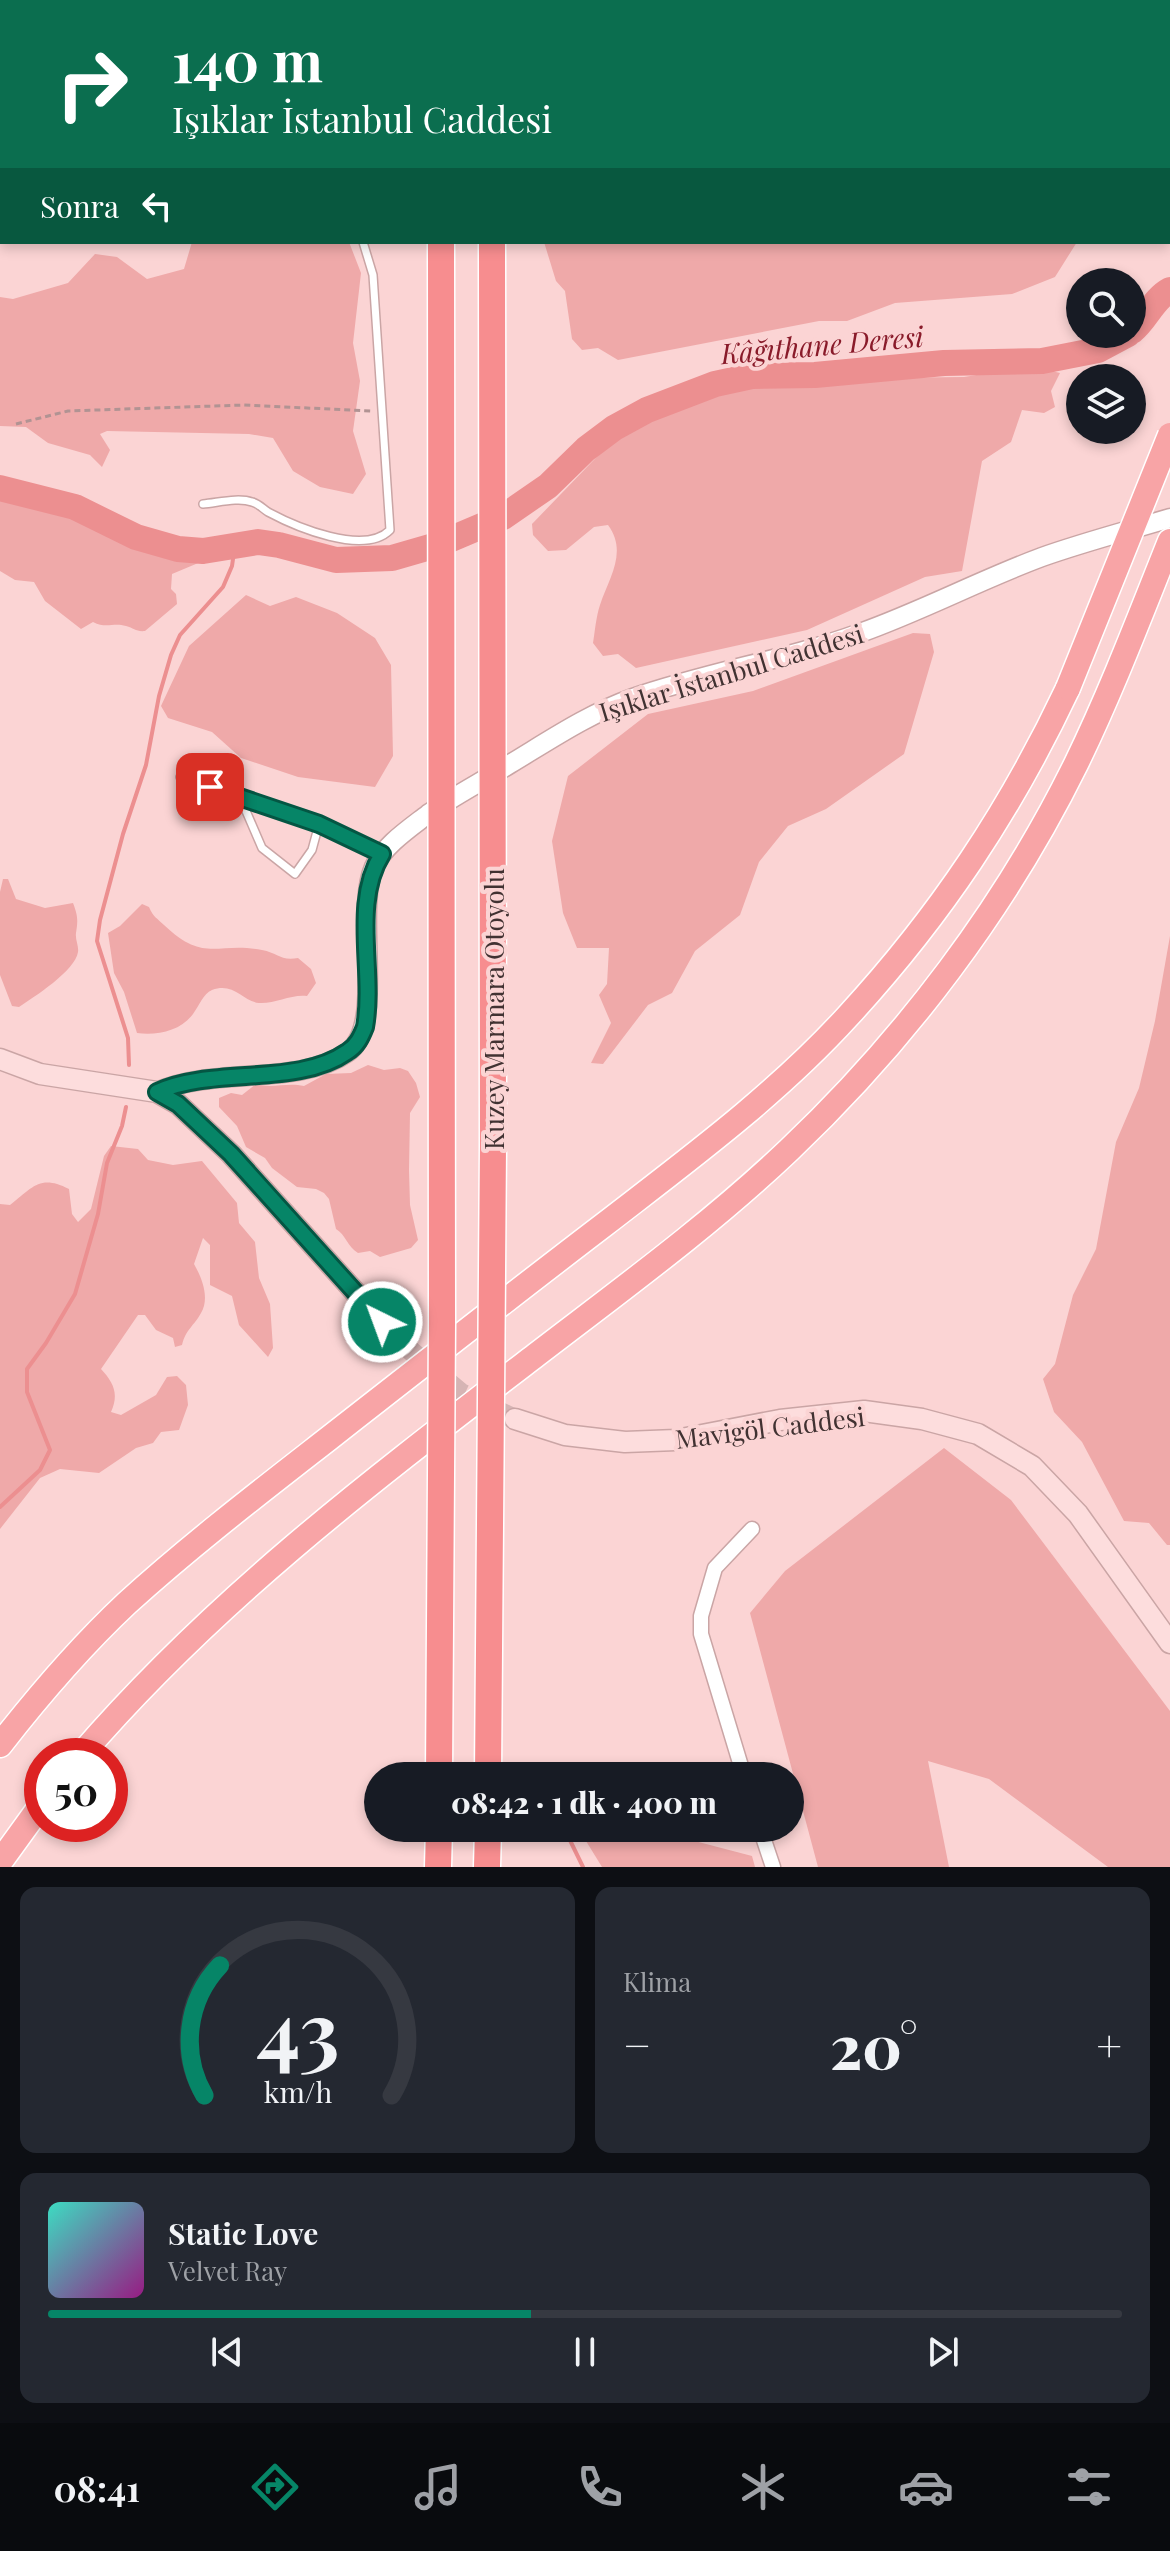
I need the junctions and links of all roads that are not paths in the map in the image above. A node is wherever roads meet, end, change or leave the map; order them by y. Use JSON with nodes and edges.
{"nodes":[{"id":1,"x":364,"y":244,"type":"edge"},
{"id":2,"x":441,"y":244,"type":"edge"},
{"id":3,"x":492,"y":244,"type":"edge"},
{"id":4,"x":1170,"y":435,"type":"edge"},
{"id":5,"x":203,"y":504,"type":"dead end"},
{"id":6,"x":1170,"y":518,"type":"edge"},
{"id":7,"x":1170,"y":541,"type":"edge"},
{"id":8,"x":180,"y":777,"type":"dead end"},
{"id":9,"x":240,"y":797,"type":"junction"},
{"id":10,"x":319,"y":824,"type":"junction"},
{"id":11,"x":382,"y":854,"type":"junction"},
{"id":12,"x":0,"y":1059,"type":"edge"},
{"id":13,"x":157,"y":1092,"type":"junction"},
{"id":14,"x":382,"y":1322,"type":"tunnel mouth"},
{"id":15,"x":515,"y":1419,"type":"tunnel mouth"},
{"id":16,"x":752,"y":1529,"type":"dead end"},
{"id":17,"x":1170,"y":1643,"type":"edge"},
{"id":18,"x":97,"y":1738,"type":"edge"},
{"id":19,"x":0,"y":1745,"type":"edge"},
{"id":20,"x":439,"y":1762,"type":"edge"},
{"id":21,"x":488,"y":1762,"type":"edge"},
{"id":22,"x":740,"y":1762,"type":"edge"},
{"id":23,"x":24,"y":1829,"type":"edge"},
{"id":24,"x":439,"y":1842,"type":"edge"},
{"id":25,"x":488,"y":1842,"type":"edge"},
{"id":26,"x":765,"y":1842,"type":"edge"},
{"id":27,"x":0,"y":1862,"type":"edge"},
{"id":28,"x":438,"y":1867,"type":"edge"},
{"id":29,"x":487,"y":1867,"type":"edge"},
{"id":30,"x":773,"y":1867,"type":"edge"}],
"edges":[{"from":1,"to":5,"type":"lane"},
{"from":2,"to":20,"type":"highway","name":"Kuzey Marmara Otoyolu","bridge":true},
{"from":3,"to":21,"type":"highway","name":"Kuzey Marmara Otoyolu","bridge":true},
{"from":4,"to":19,"type":"highway","bridge":true},
{"from":6,"to":11,"type":"street","name":"Işıklar İstanbul Caddesi"},
{"from":7,"to":18,"type":"highway"},
{"from":8,"to":9,"type":"lane"},
{"from":9,"to":10,"type":"lane"},
{"from":9,"to":10,"type":"lane"},
{"from":10,"to":11,"type":"lane"},
{"from":11,"to":13,"type":"street","name":"Işıklar İstanbul Caddesi"},
{"from":12,"to":13,"type":"main road"},
{"from":13,"to":14,"type":"main road"},
{"from":15,"to":17,"type":"main road","name":"Mavigöl Caddesi"},
{"from":16,"to":22,"type":"street"},
{"from":23,"to":27,"type":"highway"},
{"from":24,"to":28,"type":"highway"},
{"from":25,"to":29,"type":"highway"},
{"from":26,"to":30,"type":"street"}]}
